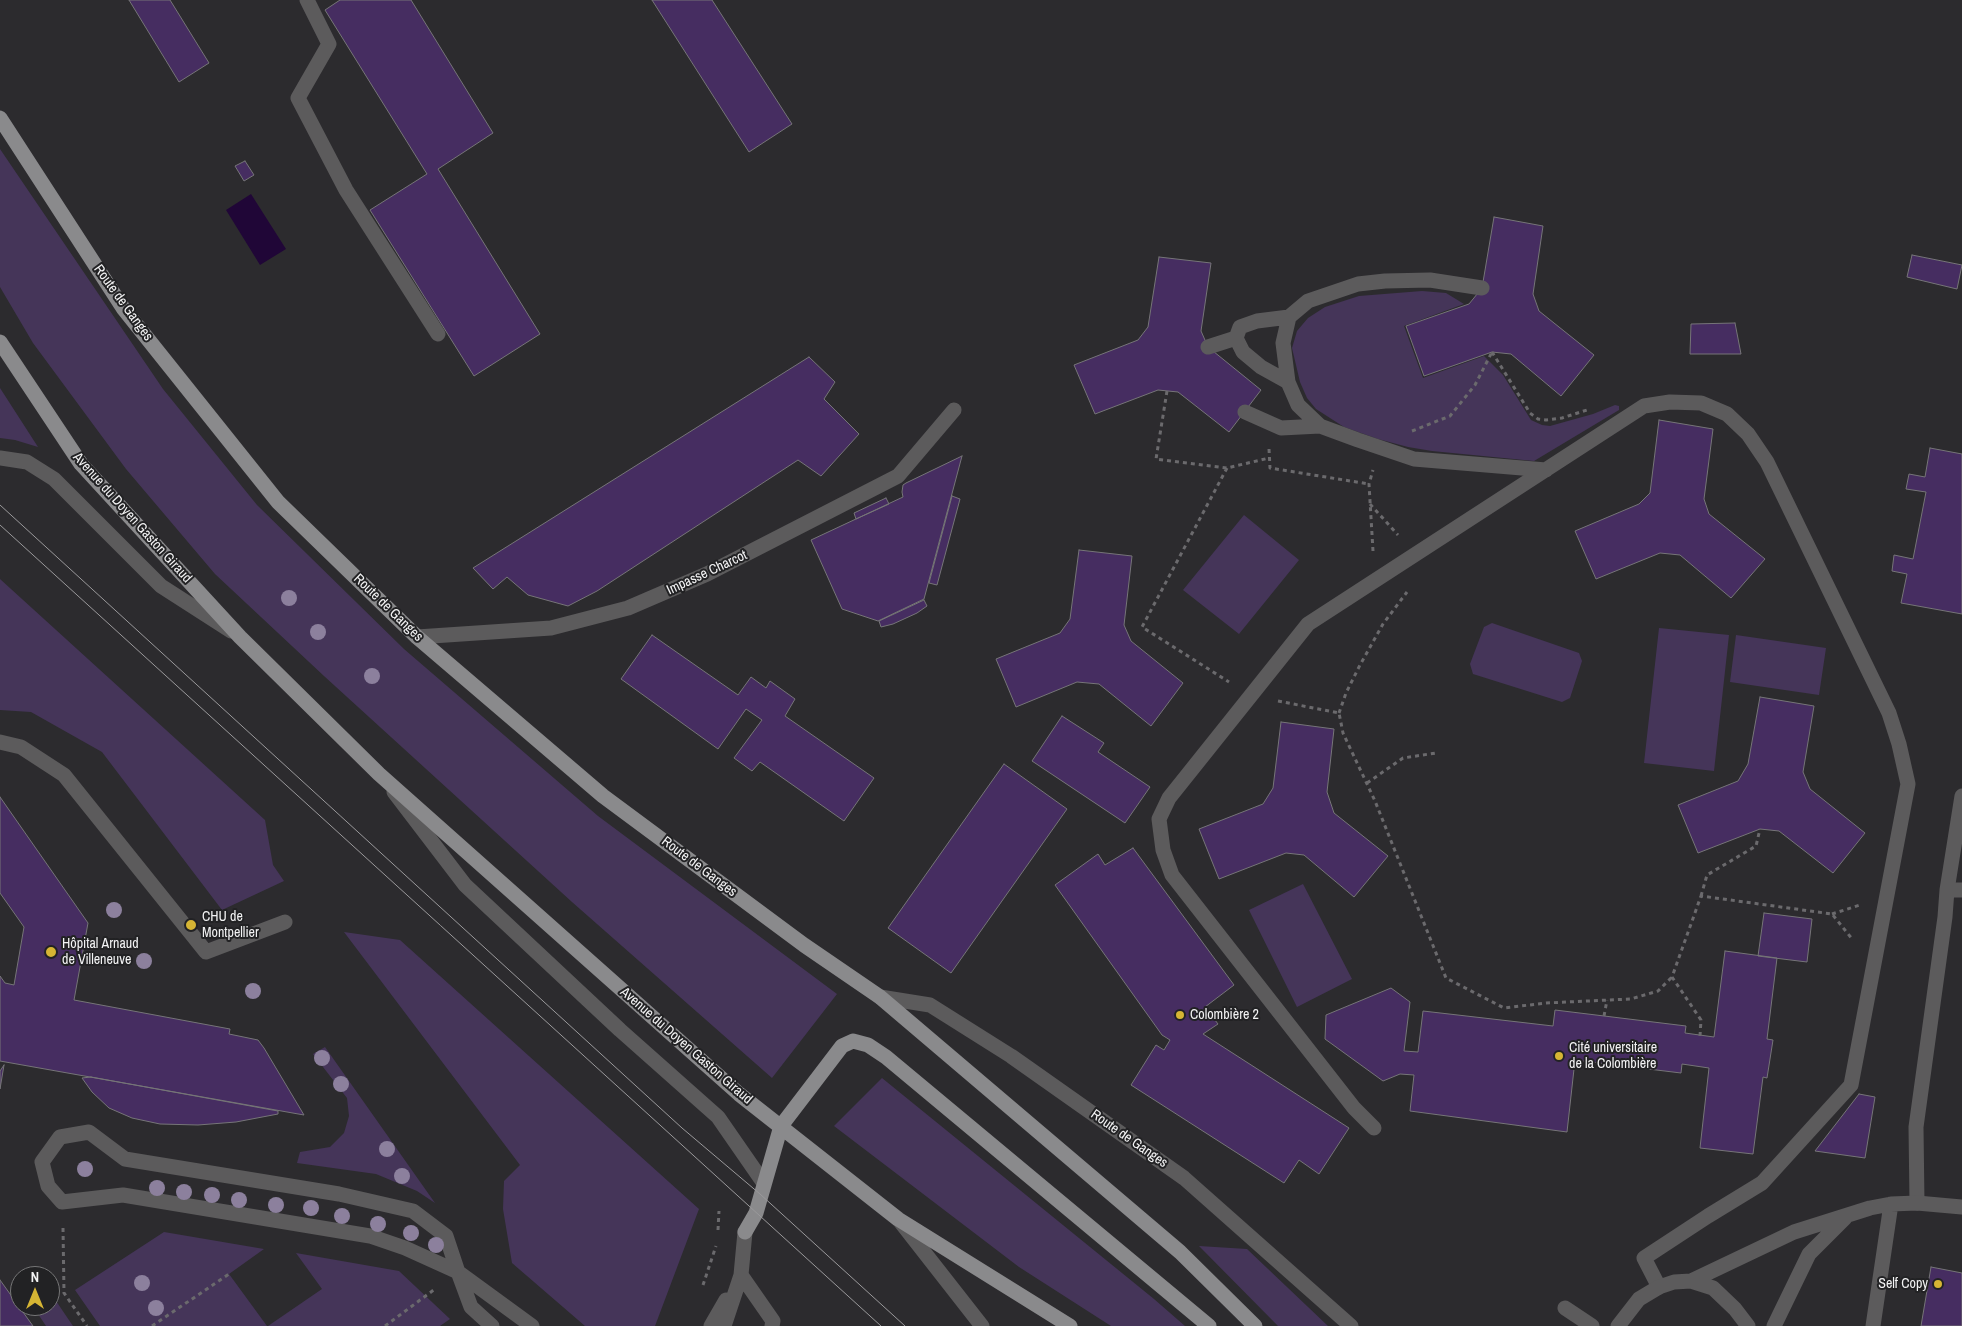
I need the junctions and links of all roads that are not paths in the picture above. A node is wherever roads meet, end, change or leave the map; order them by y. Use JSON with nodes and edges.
{"nodes":[{"id":1,"x":307,"y":0,"type":"edge"},
{"id":2,"x":0,"y":118,"type":"edge"},
{"id":3,"x":1482,"y":288,"type":"dead end"},
{"id":4,"x":1289,"y":317,"type":"junction"},
{"id":5,"x":438,"y":334,"type":"dead end"},
{"id":6,"x":1236,"y":338,"type":"junction"},
{"id":7,"x":0,"y":342,"type":"edge"},
{"id":8,"x":1208,"y":347,"type":"dead end"},
{"id":9,"x":1288,"y":382,"type":"junction"},
{"id":10,"x":954,"y":410,"type":"dead end"},
{"id":11,"x":1245,"y":412,"type":"dead end"},
{"id":12,"x":1320,"y":426,"type":"junction"},
{"id":13,"x":0,"y":458,"type":"edge"},
{"id":14,"x":1546,"y":470,"type":"junction"},
{"id":15,"x":240,"y":637,"type":"junction"},
{"id":16,"x":417,"y":637,"type":"junction"},
{"id":17,"x":0,"y":742,"type":"edge"},
{"id":18,"x":379,"y":774,"type":"junction"},
{"id":19,"x":1962,"y":796,"type":"edge"},
{"id":20,"x":1954,"y":890,"type":"edge"},
{"id":21,"x":285,"y":922,"type":"dead end"},
{"id":22,"x":880,"y":997,"type":"junction"},
{"id":23,"x":780,"y":1126,"type":"junction"},
{"id":24,"x":1374,"y":1128,"type":"dead end"},
{"id":25,"x":763,"y":1182,"type":"junction"},
{"id":26,"x":1918,"y":1203,"type":"junction"},
{"id":27,"x":1891,"y":1204,"type":"junction"},
{"id":28,"x":1962,"y":1207,"type":"edge"},
{"id":29,"x":1846,"y":1217,"type":"junction"},
{"id":30,"x":898,"y":1219,"type":"junction"},
{"id":31,"x":745,"y":1232,"type":"joint"},
{"id":32,"x":458,"y":1272,"type":"junction"},
{"id":33,"x":741,"y":1275,"type":"junction"},
{"id":34,"x":1691,"y":1281,"type":"junction"},
{"id":35,"x":1659,"y":1287,"type":"junction"},
{"id":36,"x":1566,"y":1308,"type":"dead end"},
{"id":37,"x":492,"y":1326,"type":"edge"},
{"id":38,"x":532,"y":1326,"type":"edge"},
{"id":39,"x":711,"y":1326,"type":"edge"},
{"id":40,"x":724,"y":1326,"type":"edge"},
{"id":41,"x":735,"y":1326,"type":"edge"},
{"id":42,"x":772,"y":1326,"type":"edge"},
{"id":43,"x":982,"y":1326,"type":"edge"},
{"id":44,"x":1070,"y":1326,"type":"edge"},
{"id":45,"x":1209,"y":1326,"type":"edge"},
{"id":46,"x":1255,"y":1326,"type":"edge"},
{"id":47,"x":1351,"y":1326,"type":"edge"},
{"id":48,"x":1592,"y":1326,"type":"edge"},
{"id":49,"x":1618,"y":1326,"type":"edge"},
{"id":50,"x":1748,"y":1326,"type":"edge"},
{"id":51,"x":1774,"y":1326,"type":"edge"},
{"id":52,"x":1873,"y":1326,"type":"edge"}],
"edges":[{"from":1,"to":5,"type":"street"},
{"from":2,"to":16,"type":"main road","name":"Route de Ganges"},
{"from":3,"to":4,"type":"street"},
{"from":4,"to":6,"type":"street"},
{"from":4,"to":9,"type":"street"},
{"from":6,"to":8,"type":"street"},
{"from":6,"to":9,"type":"street"},
{"from":7,"to":15,"type":"main road","name":"Avenue du Doyen Gaston Giraud"},
{"from":9,"to":12,"type":"street"},
{"from":10,"to":16,"type":"street","name":"Impasse Charcot"},
{"from":11,"to":12,"type":"street"},
{"from":12,"to":14,"type":"street"},
{"from":13,"to":15,"type":"street","name":"Avenue du Doyen Gaston Giraud"},
{"from":14,"to":24,"type":"street"},
{"from":14,"to":35,"type":"street"},
{"from":15,"to":18,"type":"main road","name":"Avenue du Doyen Gaston Giraud"},
{"from":16,"to":22,"type":"main road","name":"Route de Ganges"},
{"from":17,"to":21,"type":"street"},
{"from":18,"to":23,"type":"main road","name":"Avenue du Doyen Gaston Giraud"},
{"from":18,"to":25,"type":"street","name":"Avenue du Doyen Gaston Giraud"},
{"from":19,"to":20,"type":"street"},
{"from":20,"to":26,"type":"street"},
{"from":22,"to":46,"type":"main road","name":"Route de Ganges"},
{"from":22,"to":47,"type":"street","name":"Route de Ganges"},
{"from":23,"to":25,"type":"main road"},
{"from":23,"to":30,"type":"main road","name":"Avenue du Doyen Gaston Giraud"},
{"from":23,"to":45,"type":"main road"},
{"from":25,"to":31,"type":"main road"},
{"from":26,"to":27,"type":"street"},
{"from":26,"to":28,"type":"street"},
{"from":27,"to":29,"type":"street"},
{"from":27,"to":52,"type":"street"},
{"from":29,"to":34,"type":"street"},
{"from":29,"to":51,"type":"street"},
{"from":30,"to":43,"type":"street","name":"Avenue du Doyen Gaston Giraud"},
{"from":30,"to":44,"type":"main road"},
{"from":31,"to":33,"type":"street"},
{"from":32,"to":32,"type":"street"},
{"from":32,"to":37,"type":"street"},
{"from":32,"to":38,"type":"street"},
{"from":33,"to":39,"type":"street"},
{"from":33,"to":40,"type":"street"},
{"from":33,"to":41,"type":"street"},
{"from":33,"to":42,"type":"street"},
{"from":34,"to":35,"type":"street"},
{"from":34,"to":50,"type":"street"},
{"from":35,"to":49,"type":"street"},
{"from":36,"to":48,"type":"street"}]}
